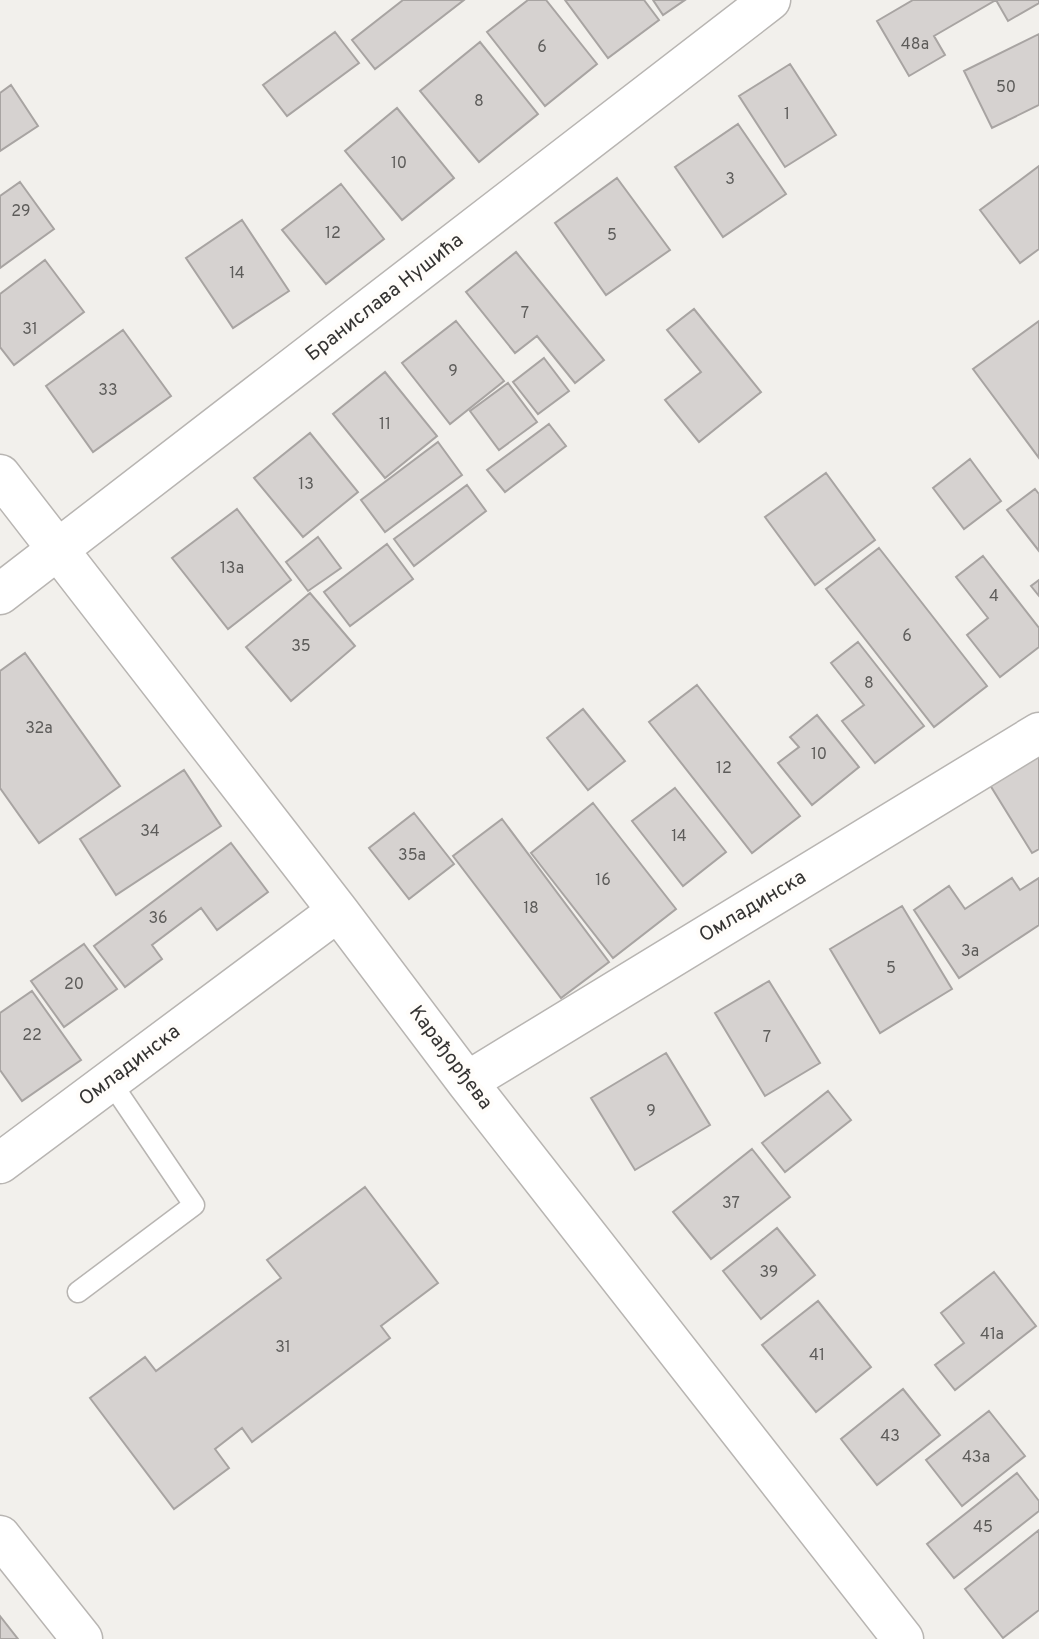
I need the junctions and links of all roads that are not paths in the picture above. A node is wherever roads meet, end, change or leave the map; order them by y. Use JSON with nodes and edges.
{"nodes":[{"id":1,"x":770,"y":0,"type":"edge"},
{"id":2,"x":0,"y":475,"type":"edge"},
{"id":3,"x":58,"y":551,"type":"junction"},
{"id":4,"x":0,"y":594,"type":"edge"},
{"id":5,"x":1039,"y":733,"type":"edge"},
{"id":6,"x":338,"y":911,"type":"junction"},
{"id":7,"x":110,"y":1081,"type":"junction"},
{"id":8,"x":467,"y":1082,"type":"junction"},
{"id":9,"x":0,"y":1163,"type":"edge"},
{"id":10,"x":78,"y":1292,"type":"dead end"},
{"id":11,"x":0,"y":1536,"type":"edge"},
{"id":12,"x":82,"y":1639,"type":"edge"},
{"id":13,"x":903,"y":1639,"type":"edge"}],
"edges":[{"from":1,"to":3,"type":"street","name":"Бранислава Нушића"},
{"from":2,"to":3,"type":"street","name":"Карађорђева"},
{"from":3,"to":4,"type":"street","name":"Бранислава Нушића"},
{"from":3,"to":6,"type":"street","name":"Карађорђева"},
{"from":5,"to":8,"type":"street","name":"Омладинска"},
{"from":6,"to":7,"type":"street","name":"Омладинска"},
{"from":6,"to":8,"type":"street","name":"Карађорђева"},
{"from":7,"to":9,"type":"street","name":"Омладинска"},
{"from":7,"to":10,"type":"lane"},
{"from":8,"to":13,"type":"street","name":"Карађорђева"},
{"from":11,"to":12,"type":"street"}]}
